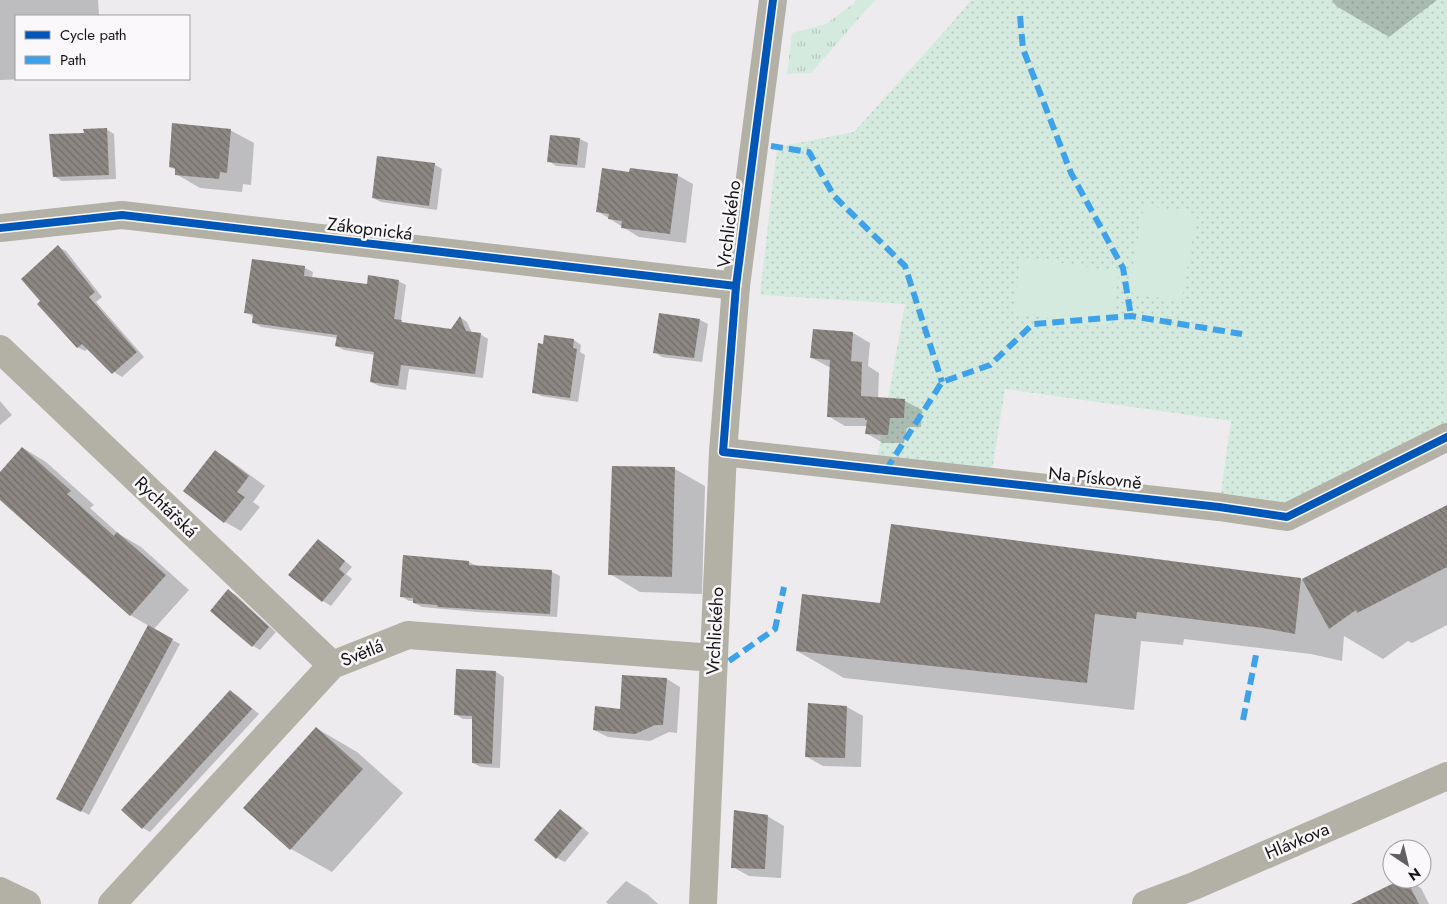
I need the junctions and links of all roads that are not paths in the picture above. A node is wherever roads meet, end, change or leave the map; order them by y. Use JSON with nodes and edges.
{"nodes":[{"id":1,"x":773,"y":0,"type":"edge"},
{"id":2,"x":0,"y":228,"type":"edge"},
{"id":3,"x":736,"y":286,"type":"junction"},
{"id":4,"x":0,"y":349,"type":"edge"},
{"id":5,"x":1447,"y":437,"type":"edge"},
{"id":6,"x":722,"y":452,"type":"junction"},
{"id":7,"x":714,"y":658,"type":"junction"},
{"id":8,"x":332,"y":665,"type":"junction"},
{"id":9,"x":1447,"y":776,"type":"edge"},
{"id":10,"x":0,"y":891,"type":"edge"},
{"id":11,"x":1194,"y":895,"type":"edge"},
{"id":12,"x":27,"y":904,"type":"edge"},
{"id":13,"x":112,"y":904,"type":"edge"},
{"id":14,"x":703,"y":904,"type":"edge"},
{"id":15,"x":1146,"y":904,"type":"edge"}],
"edges":[{"from":1,"to":3,"type":"street","name":"Vrchlického"},
{"from":2,"to":3,"type":"street","name":"Zákopnická"},
{"from":3,"to":6,"type":"street","name":"Vrchlického"},
{"from":4,"to":8,"type":"street","name":"Rychtářská"},
{"from":5,"to":6,"type":"street","name":"Na Pískovně"},
{"from":6,"to":7,"type":"street","name":"Vrchlického"},
{"from":7,"to":8,"type":"street","name":"Světlá"},
{"from":7,"to":14,"type":"street","name":"Vrchlického"},
{"from":8,"to":13,"type":"street","name":"Světlá"},
{"from":9,"to":11,"type":"street","name":"Hlávkova"},
{"from":10,"to":12,"type":"street"},
{"from":11,"to":15,"type":"street","name":"Hlávkova"}]}
